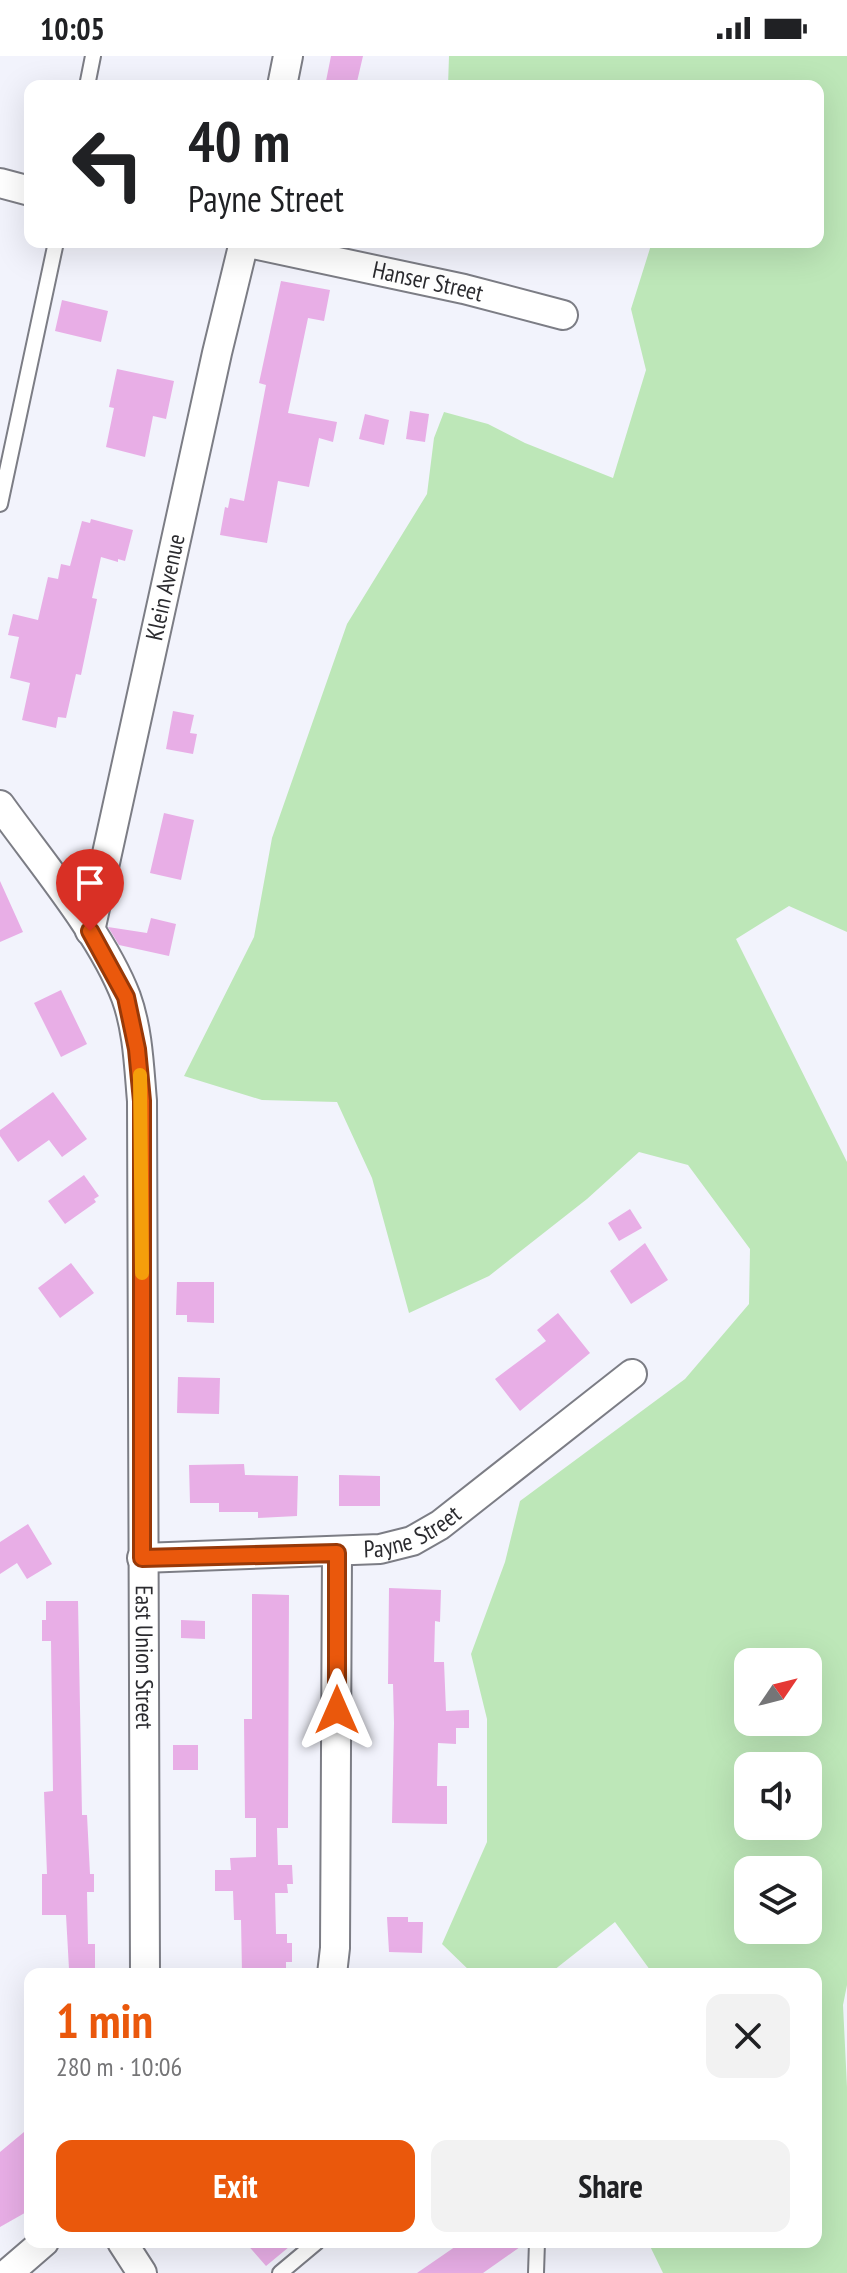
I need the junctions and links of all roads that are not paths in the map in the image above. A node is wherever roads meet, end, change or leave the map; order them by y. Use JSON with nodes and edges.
{"nodes":[{"id":1,"x":93,"y":56,"type":"edge"},
{"id":2,"x":288,"y":56,"type":"edge"},
{"id":3,"x":88,"y":80,"type":"edge"},
{"id":4,"x":283,"y":80,"type":"edge"},
{"id":5,"x":0,"y":183,"type":"edge"},
{"id":6,"x":24,"y":189,"type":"edge"},
{"id":7,"x":55,"y":248,"type":"edge"},
{"id":8,"x":243,"y":248,"type":"edge"},
{"id":9,"x":272,"y":248,"type":"edge"},
{"id":10,"x":563,"y":315,"type":"dead end"},
{"id":11,"x":0,"y":504,"type":"edge"},
{"id":12,"x":0,"y":805,"type":"edge"},
{"id":13,"x":90,"y":931,"type":"junction"},
{"id":14,"x":632,"y":1374,"type":"dead end"},
{"id":15,"x":337,"y":1553,"type":"junction"},
{"id":16,"x":142,"y":1558,"type":"junction"},
{"id":17,"x":145,"y":1968,"type":"edge"},
{"id":18,"x":333,"y":1968,"type":"edge"},
{"id":19,"x":37,"y":2248,"type":"edge"},
{"id":20,"x":126,"y":2248,"type":"edge"},
{"id":21,"x":310,"y":2248,"type":"edge"},
{"id":22,"x":537,"y":2248,"type":"edge"},
{"id":23,"x":8,"y":2273,"type":"edge"},
{"id":24,"x":142,"y":2273,"type":"edge"},
{"id":25,"x":280,"y":2273,"type":"edge"},
{"id":26,"x":536,"y":2273,"type":"edge"}],
"edges":[{"from":1,"to":3,"type":"lane"},
{"from":2,"to":4,"type":"street"},
{"from":5,"to":6,"type":"street"},
{"from":7,"to":11,"type":"lane"},
{"from":8,"to":13,"type":"street","name":"Klein Avenue"},
{"from":9,"to":10,"type":"street","name":"Hanser Street"},
{"from":12,"to":13,"type":"street","name":"East Union Street"},
{"from":13,"to":16,"type":"street","name":"East Union Street"},
{"from":14,"to":15,"type":"street","name":"Payne Street"},
{"from":15,"to":16,"type":"street","name":"Payne Street"},
{"from":15,"to":18,"type":"street"},
{"from":16,"to":17,"type":"street","name":"East Union Street"},
{"from":19,"to":23,"type":"street"},
{"from":20,"to":24,"type":"street"},
{"from":21,"to":25,"type":"lane"},
{"from":22,"to":26,"type":"lane"}]}
